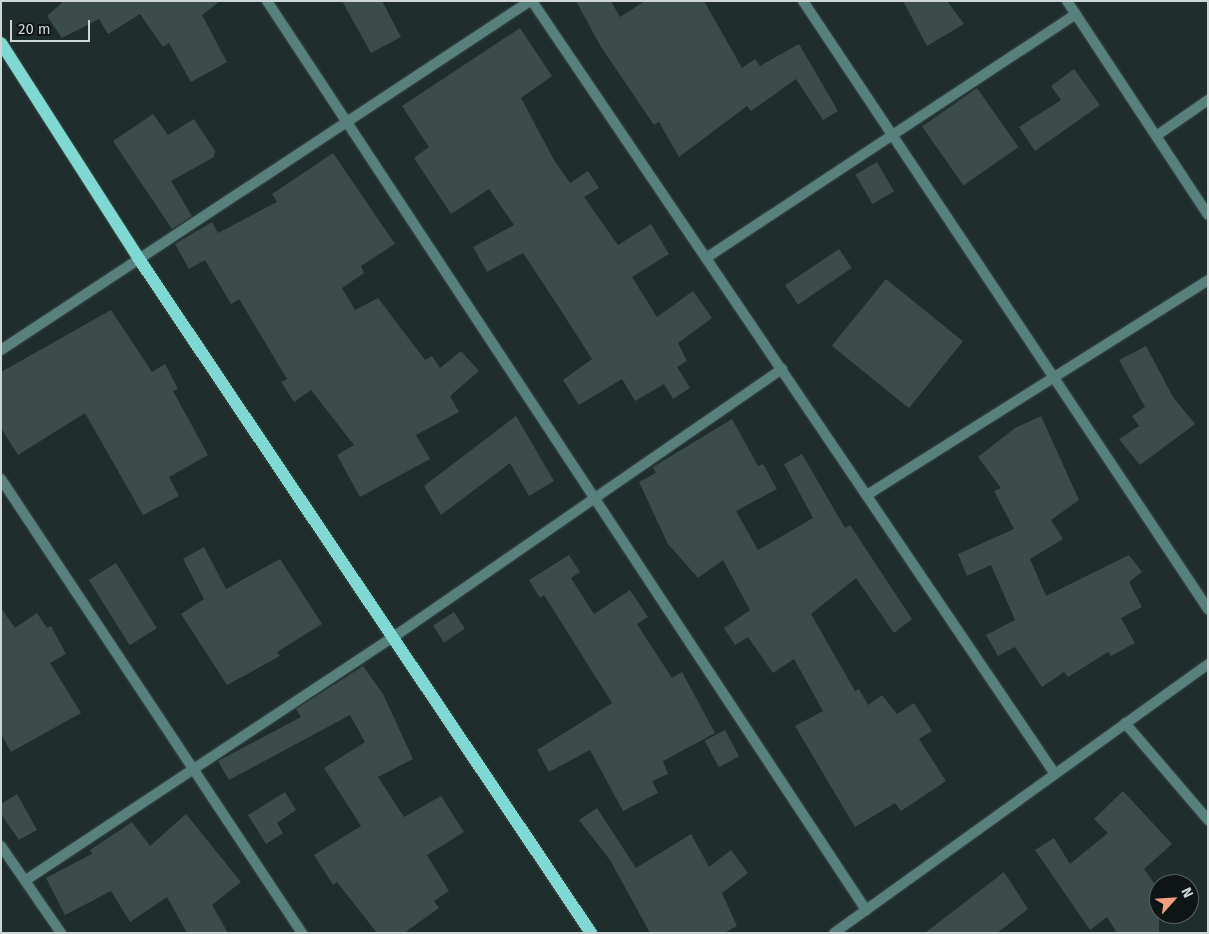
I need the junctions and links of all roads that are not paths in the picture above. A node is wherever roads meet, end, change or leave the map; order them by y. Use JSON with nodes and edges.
{"nodes":[{"id":1,"x":266,"y":1,"type":"edge"},
{"id":2,"x":531,"y":1,"type":"edge"},
{"id":3,"x":803,"y":1,"type":"edge"},
{"id":4,"x":1067,"y":1,"type":"edge"},
{"id":5,"x":1076,"y":14,"type":"junction"},
{"id":6,"x":1,"y":43,"type":"edge"},
{"id":7,"x":1208,"y":100,"type":"edge"},
{"id":8,"x":347,"y":124,"type":"junction"},
{"id":9,"x":892,"y":135,"type":"junction"},
{"id":10,"x":1156,"y":136,"type":"junction"},
{"id":11,"x":1208,"y":215,"type":"edge"},
{"id":12,"x":706,"y":258,"type":"junction"},
{"id":13,"x":139,"y":259,"type":"junction"},
{"id":14,"x":1208,"y":280,"type":"edge"},
{"id":15,"x":1,"y":350,"type":"edge"},
{"id":16,"x":782,"y":370,"type":"junction"},
{"id":17,"x":1054,"y":377,"type":"junction"},
{"id":18,"x":1,"y":479,"type":"edge"},
{"id":19,"x":867,"y":495,"type":"junction"},
{"id":20,"x":595,"y":498,"type":"junction"},
{"id":21,"x":1208,"y":609,"type":"edge"},
{"id":22,"x":392,"y":638,"type":"junction"},
{"id":23,"x":1208,"y":664,"type":"edge"},
{"id":24,"x":1125,"y":723,"type":"junction"},
{"id":25,"x":194,"y":769,"type":"junction"},
{"id":26,"x":1055,"y":774,"type":"junction"},
{"id":27,"x":1208,"y":820,"type":"edge"},
{"id":28,"x":1,"y":846,"type":"edge"},
{"id":29,"x":26,"y":880,"type":"junction"},
{"id":30,"x":866,"y":910,"type":"junction"},
{"id":31,"x":61,"y":933,"type":"edge"},
{"id":32,"x":302,"y":933,"type":"edge"},
{"id":33,"x":591,"y":933,"type":"edge"},
{"id":34,"x":834,"y":933,"type":"edge"}],
"edges":[{"from":1,"to":8,"type":"street"},
{"from":2,"to":8,"type":"street"},
{"from":2,"to":12,"type":"street"},
{"from":3,"to":9,"type":"street"},
{"from":4,"to":5,"type":"street"},
{"from":5,"to":9,"type":"street"},
{"from":5,"to":10,"type":"street"},
{"from":6,"to":13,"type":"main road"},
{"from":7,"to":10,"type":"street"},
{"from":8,"to":13,"type":"street"},
{"from":8,"to":20,"type":"street"},
{"from":9,"to":12,"type":"street"},
{"from":9,"to":17,"type":"street"},
{"from":10,"to":11,"type":"street"},
{"from":12,"to":16,"type":"street"},
{"from":13,"to":15,"type":"street"},
{"from":13,"to":22,"type":"main road"},
{"from":14,"to":17,"type":"street"},
{"from":16,"to":19,"type":"street"},
{"from":16,"to":20,"type":"street"},
{"from":17,"to":19,"type":"street"},
{"from":17,"to":21,"type":"street"},
{"from":18,"to":25,"type":"street"},
{"from":19,"to":26,"type":"street"},
{"from":20,"to":22,"type":"street"},
{"from":20,"to":30,"type":"street"},
{"from":22,"to":25,"type":"street"},
{"from":22,"to":33,"type":"main road"},
{"from":23,"to":24,"type":"street"},
{"from":24,"to":26,"type":"street"},
{"from":24,"to":27,"type":"street"},
{"from":25,"to":29,"type":"street"},
{"from":25,"to":32,"type":"street"},
{"from":26,"to":30,"type":"street"},
{"from":28,"to":29,"type":"street"},
{"from":29,"to":31,"type":"street"},
{"from":30,"to":34,"type":"street"}]}
